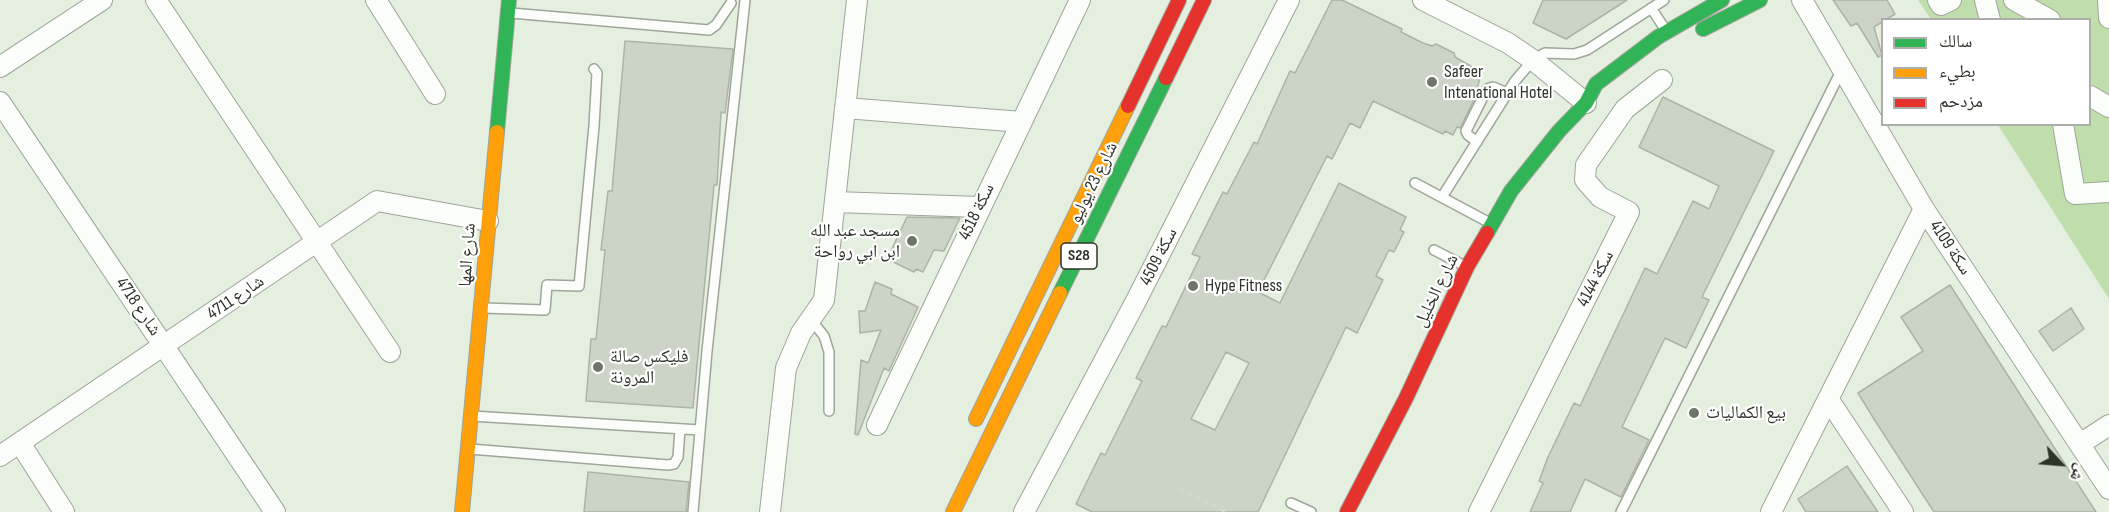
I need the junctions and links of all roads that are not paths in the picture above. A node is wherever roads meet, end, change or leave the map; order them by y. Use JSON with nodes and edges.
{"nodes":[{"id":1,"x":102,"y":0,"type":"edge"},
{"id":2,"x":156,"y":0,"type":"edge"},
{"id":3,"x":376,"y":0,"type":"edge"},
{"id":4,"x":745,"y":0,"type":"edge"},
{"id":5,"x":857,"y":0,"type":"edge"},
{"id":6,"x":1080,"y":0,"type":"edge"},
{"id":7,"x":1179,"y":0,"type":"edge"},
{"id":8,"x":1204,"y":0,"type":"edge"},
{"id":9,"x":1289,"y":0,"type":"edge"},
{"id":10,"x":1423,"y":0,"type":"edge"},
{"id":11,"x":1664,"y":0,"type":"edge"},
{"id":12,"x":1722,"y":0,"type":"edge"},
{"id":13,"x":1760,"y":0,"type":"edge"},
{"id":14,"x":1802,"y":0,"type":"edge"},
{"id":15,"x":1938,"y":0,"type":"edge"},
{"id":16,"x":1951,"y":0,"type":"edge"},
{"id":17,"x":1985,"y":0,"type":"edge"},
{"id":18,"x":2014,"y":0,"type":"edge"},
{"id":19,"x":2108,"y":0,"type":"edge"},
{"id":20,"x":729,"y":1,"type":"edge"},
{"id":21,"x":508,"y":6,"type":"edge"},
{"id":22,"x":1647,"y":10,"type":"junction"},
{"id":23,"x":1990,"y":18,"type":"edge"},
{"id":24,"x":2046,"y":18,"type":"edge"},
{"id":25,"x":2109,"y":18,"type":"edge"},
{"id":26,"x":1662,"y":34,"type":"junction"},
{"id":27,"x":1687,"y":39,"type":"dead end"},
{"id":28,"x":1656,"y":57,"type":"dead end"},
{"id":29,"x":1533,"y":60,"type":"junction"},
{"id":30,"x":0,"y":68,"type":"edge"},
{"id":31,"x":594,"y":69,"type":"dead end"},
{"id":32,"x":1841,"y":71,"type":"junction"},
{"id":33,"x":1662,"y":81,"type":"dead end"},
{"id":34,"x":1507,"y":93,"type":"junction"},
{"id":35,"x":435,"y":94,"type":"dead end"},
{"id":36,"x":2091,"y":97,"type":"edge"},
{"id":37,"x":0,"y":102,"type":"edge"},
{"id":38,"x":1586,"y":103,"type":"junction"},
{"id":39,"x":2109,"y":107,"type":"edge"},
{"id":40,"x":845,"y":108,"type":"junction"},
{"id":41,"x":1022,"y":122,"type":"junction"},
{"id":42,"x":2063,"y":126,"type":"edge"},
{"id":43,"x":1477,"y":142,"type":"junction"},
{"id":44,"x":1415,"y":183,"type":"dead end"},
{"id":45,"x":2109,"y":192,"type":"edge"},
{"id":46,"x":1442,"y":197,"type":"junction"},
{"id":47,"x":835,"y":202,"type":"junction"},
{"id":48,"x":979,"y":207,"type":"junction"},
{"id":49,"x":1924,"y":208,"type":"junction"},
{"id":50,"x":488,"y":221,"type":"junction"},
{"id":51,"x":1491,"y":224,"type":"junction"},
{"id":52,"x":317,"y":243,"type":"junction"},
{"id":53,"x":1434,"y":250,"type":"dead end"},
{"id":54,"x":1467,"y":267,"type":"junction"},
{"id":55,"x":482,"y":308,"type":"junction"},
{"id":56,"x":812,"y":321,"type":"junction"},
{"id":57,"x":165,"y":347,"type":"junction"},
{"id":58,"x":390,"y":352,"type":"dead end"},
{"id":59,"x":1829,"y":400,"type":"junction"},
{"id":60,"x":829,"y":411,"type":"dead end"},
{"id":61,"x":472,"y":416,"type":"junction"},
{"id":62,"x":877,"y":425,"type":"dead end"},
{"id":63,"x":2109,"y":425,"type":"edge"},
{"id":64,"x":680,"y":429,"type":"junction"},
{"id":65,"x":700,"y":430,"type":"junction"},
{"id":66,"x":970,"y":431,"type":"dead end"},
{"id":67,"x":20,"y":443,"type":"junction"},
{"id":68,"x":2080,"y":444,"type":"junction"},
{"id":69,"x":468,"y":448,"type":"junction"},
{"id":70,"x":0,"y":456,"type":"edge"},
{"id":71,"x":2109,"y":489,"type":"edge"},
{"id":72,"x":1291,"y":503,"type":"dead end"},
{"id":73,"x":1779,"y":507,"type":"edge"},
{"id":74,"x":64,"y":512,"type":"edge"},
{"id":75,"x":275,"y":512,"type":"edge"},
{"id":76,"x":462,"y":512,"type":"edge"},
{"id":77,"x":693,"y":512,"type":"edge"},
{"id":78,"x":770,"y":512,"type":"edge"},
{"id":79,"x":953,"y":512,"type":"edge"},
{"id":80,"x":1024,"y":512,"type":"edge"},
{"id":81,"x":1311,"y":512,"type":"edge"},
{"id":82,"x":1347,"y":512,"type":"edge"},
{"id":83,"x":1479,"y":512,"type":"edge"},
{"id":84,"x":1621,"y":512,"type":"edge"},
{"id":85,"x":1903,"y":512,"type":"edge"}],
"edges":[{"from":1,"to":30,"type":"street"},
{"from":2,"to":52,"type":"street"},
{"from":3,"to":35,"type":"street"},
{"from":4,"to":20,"type":"lane"},
{"from":4,"to":65,"type":"lane"},
{"from":5,"to":40,"type":"street"},
{"from":6,"to":41,"type":"street","name":"سكة 4518"},
{"from":7,"to":66,"type":"street","name":"شارع 23 يوليو","number":"S28"},
{"from":8,"to":79,"type":"street","name":"شارع 23 يوليو","number":"S28"},
{"from":9,"to":80,"type":"street","name":"سكة 4509"},
{"from":10,"to":29,"type":"street"},
{"from":11,"to":22,"type":"lane"},
{"from":12,"to":26,"type":"street","name":"شارع الخليل"},
{"from":13,"to":27,"type":"street"},
{"from":14,"to":32,"type":"street","name":"سكة 4109"},
{"from":15,"to":16,"type":"street"},
{"from":17,"to":23,"type":"street"},
{"from":18,"to":24,"type":"street"},
{"from":19,"to":25,"type":"street"},
{"from":20,"to":21,"type":"lane"},
{"from":21,"to":50,"type":"street","name":"شارع المها"},
{"from":22,"to":26,"type":"lane"},
{"from":22,"to":29,"type":"lane"},
{"from":26,"to":38,"type":"street","name":"شارع الخليل"},
{"from":28,"to":38,"type":"street","name":"شارع الخليل"},
{"from":29,"to":34,"type":"lane"},
{"from":29,"to":38,"type":"street"},
{"from":31,"to":55,"type":"lane"},
{"from":32,"to":49,"type":"street","name":"سكة 4109"},
{"from":32,"to":84,"type":"lane"},
{"from":33,"to":83,"type":"street","name":"سكة 4144"},
{"from":34,"to":43,"type":"lane"},
{"from":34,"to":43,"type":"lane"},
{"from":36,"to":39,"type":"street"},
{"from":37,"to":57,"type":"street","name":"4718 شارع"},
{"from":38,"to":51,"type":"street","name":"شارع الخليل"},
{"from":40,"to":41,"type":"street"},
{"from":40,"to":47,"type":"street"},
{"from":41,"to":48,"type":"street","name":"سكة 4518"},
{"from":42,"to":45,"type":"street"},
{"from":43,"to":46,"type":"lane"},
{"from":44,"to":46,"type":"lane"},
{"from":46,"to":51,"type":"lane"},
{"from":47,"to":48,"type":"street"},
{"from":47,"to":56,"type":"street"},
{"from":48,"to":62,"type":"street","name":"سكة 4518"},
{"from":49,"to":59,"type":"street"},
{"from":49,"to":68,"type":"street","name":"سكة 4109"},
{"from":50,"to":52,"type":"street","name":"4711 شارع"},
{"from":50,"to":55,"type":"street","name":"شارع المها"},
{"from":51,"to":54,"type":"street","name":"شارع الخليل"},
{"from":52,"to":57,"type":"street","name":"4711 شارع"},
{"from":52,"to":58,"type":"street"},
{"from":53,"to":54,"type":"lane"},
{"from":54,"to":82,"type":"street","name":"شارع الخليل"},
{"from":55,"to":61,"type":"street","name":"شارع المها"},
{"from":56,"to":60,"type":"lane"},
{"from":56,"to":78,"type":"street"},
{"from":57,"to":67,"type":"street","name":"4711 شارع"},
{"from":57,"to":75,"type":"street","name":"4718 شارع"},
{"from":59,"to":73,"type":"street"},
{"from":59,"to":85,"type":"street"},
{"from":61,"to":64,"type":"lane"},
{"from":61,"to":69,"type":"street","name":"شارع المها"},
{"from":63,"to":68,"type":"street"},
{"from":64,"to":65,"type":"lane"},
{"from":64,"to":69,"type":"lane"},
{"from":65,"to":77,"type":"lane"},
{"from":67,"to":70,"type":"street","name":"4711 شارع"},
{"from":67,"to":74,"type":"street"},
{"from":68,"to":71,"type":"street","name":"سكة 4109"},
{"from":69,"to":76,"type":"street","name":"شارع المها"},
{"from":72,"to":81,"type":"lane"}]}
